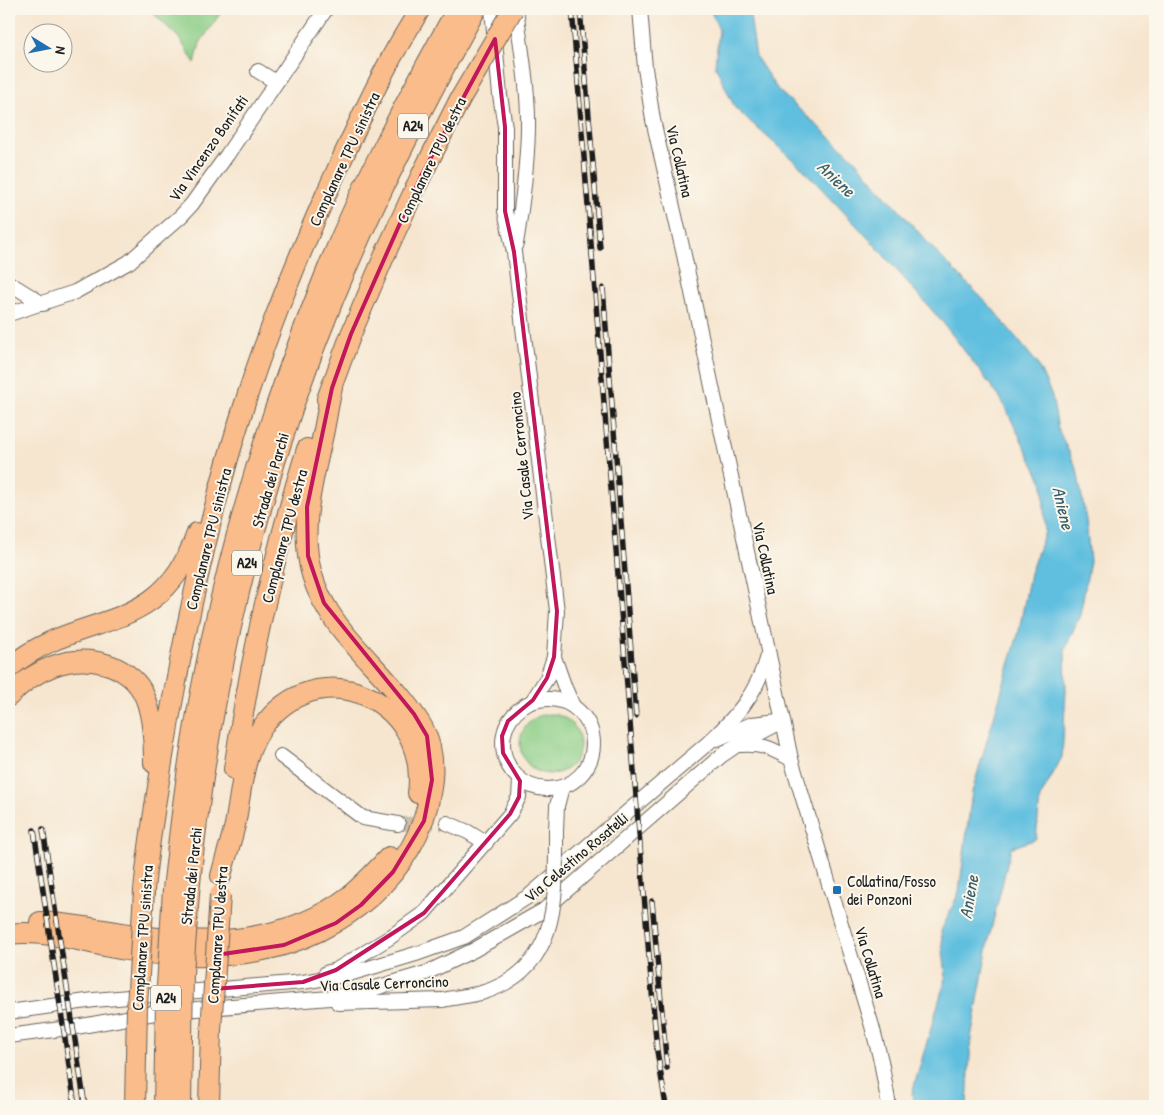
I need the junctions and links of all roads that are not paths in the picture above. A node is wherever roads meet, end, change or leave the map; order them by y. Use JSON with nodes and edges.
{"nodes":[{"id":1,"x":326,"y":9,"type":"edge"},
{"id":2,"x":420,"y":9,"type":"edge"},
{"id":3,"x":457,"y":9,"type":"edge"},
{"id":4,"x":476,"y":9,"type":"edge"},
{"id":5,"x":492,"y":9,"type":"edge"},
{"id":6,"x":514,"y":9,"type":"edge"},
{"id":7,"x":640,"y":9,"type":"edge"},
{"id":8,"x":258,"y":71,"type":"dead end"},
{"id":9,"x":276,"y":82,"type":"junction"},
{"id":10,"x":347,"y":245,"type":"junction"},
{"id":11,"x":514,"y":252,"type":"junction"},
{"id":12,"x":9,"y":283,"type":"edge"},
{"id":13,"x":44,"y":304,"type":"junction"},
{"id":14,"x":9,"y":314,"type":"edge"},
{"id":15,"x":332,"y":388,"type":"junction"},
{"id":16,"x":244,"y":404,"type":"junction"},
{"id":17,"x":768,"y":653,"type":"junction"},
{"id":18,"x":554,"y":657,"type":"junction"},
{"id":19,"x":9,"y":668,"type":"edge"},
{"id":20,"x":9,"y":696,"type":"edge"},
{"id":21,"x":534,"y":700,"type":"junction"},
{"id":22,"x":573,"y":706,"type":"junction"},
{"id":23,"x":783,"y":721,"type":"junction"},
{"id":24,"x":708,"y":743,"type":"junction"},
{"id":25,"x":737,"y":745,"type":"junction"},
{"id":26,"x":281,"y":756,"type":"dead end"},
{"id":27,"x":791,"y":759,"type":"junction"},
{"id":28,"x":520,"y":781,"type":"junction"},
{"id":29,"x":562,"y":787,"type":"junction"},
{"id":30,"x":152,"y":818,"type":"junction"},
{"id":31,"x":447,"y":823,"type":"tunnel mouth"},
{"id":32,"x":398,"y":824,"type":"tunnel mouth"},
{"id":33,"x":486,"y":843,"type":"junction"},
{"id":34,"x":220,"y":886,"type":"junction"},
{"id":35,"x":181,"y":892,"type":"junction"},
{"id":36,"x":9,"y":922,"type":"edge"},
{"id":37,"x":9,"y":934,"type":"edge"},
{"id":38,"x":303,"y":982,"type":"junction"},
{"id":39,"x":258,"y":1004,"type":"junction"},
{"id":40,"x":9,"y":1012,"type":"edge"},
{"id":41,"x":9,"y":1036,"type":"edge"},
{"id":42,"x":136,"y":1106,"type":"edge"},
{"id":43,"x":164,"y":1106,"type":"edge"},
{"id":44,"x":181,"y":1106,"type":"edge"},
{"id":45,"x":209,"y":1106,"type":"edge"},
{"id":46,"x":889,"y":1106,"type":"edge"}],
"edges":[{"from":1,"to":9,"type":"street","name":"Via Vincenzo Bonifati"},
{"from":2,"to":16,"type":"highway","name":"Complanare TPU sinistra"},
{"from":3,"to":10,"type":"highway","name":"Strada dei Parchi","number":"A24"},
{"from":4,"to":10,"type":"highway","name":"Strada dei Parchi","number":"A24"},
{"from":5,"to":11,"type":"street","name":"Via Casale Cerroncino"},
{"from":6,"to":11,"type":"street","name":"Via Casale Cerroncino"},
{"from":6,"to":15,"type":"highway","name":"Complanare TPU destra","bridge":true},
{"from":7,"to":17,"type":"street","name":"Via Collatina"},
{"from":8,"to":9,"type":"street"},
{"from":9,"to":13,"type":"street","name":"Via Vincenzo Bonifati"},
{"from":10,"to":35,"type":"highway","name":"Strada dei Parchi","number":"A24"},
{"from":11,"to":18,"type":"street","name":"Via Casale Cerroncino"},
{"from":12,"to":13,"type":"street"},
{"from":13,"to":14,"type":"street","name":"Via Vincenzo Bonifati"},
{"from":15,"to":34,"type":"highway","name":"Complanare TPU destra"},
{"from":15,"to":37,"type":"highway"},
{"from":16,"to":19,"type":"highway"},
{"from":16,"to":30,"type":"highway","name":"Complanare TPU sinistra"},
{"from":17,"to":23,"type":"street","name":"Via Collatina"},
{"from":17,"to":24,"type":"street","name":"Via Celestino Rosatelli"},
{"from":18,"to":21,"type":"street","name":"Via Casale Cerroncino"},
{"from":18,"to":22,"type":"street","name":"Via Casale Cerroncino"},
{"from":20,"to":30,"type":"highway"},
{"from":21,"to":22,"type":"street"},
{"from":21,"to":28,"type":"street","name":"Via Casale Cerroncino"},
{"from":22,"to":29,"type":"street","name":"Via Casale Cerroncino"},
{"from":23,"to":24,"type":"street","name":"Via Celestino Rosatelli"},
{"from":23,"to":25,"type":"street","name":"Via Celestino Rosatelli"},
{"from":23,"to":27,"type":"street","name":"Via Collatina"},
{"from":24,"to":38,"type":"street","name":"Via Celestino Rosatelli"},
{"from":25,"to":27,"type":"street"},
{"from":25,"to":39,"type":"street","name":"Via Celestino Rosatelli"},
{"from":26,"to":32,"type":"street"},
{"from":27,"to":46,"type":"street","name":"Via Collatina"},
{"from":28,"to":29,"type":"street"},
{"from":28,"to":33,"type":"street","name":"Via Casale Cerroncino"},
{"from":29,"to":39,"type":"street","name":"Via Casale Cerroncino","bridge":true},
{"from":30,"to":42,"type":"highway","name":"Complanare TPU sinistra","bridge":true},
{"from":31,"to":33,"type":"street"},
{"from":33,"to":38,"type":"street","name":"Via Casale Cerroncino"},
{"from":34,"to":36,"type":"highway"},
{"from":34,"to":45,"type":"highway","name":"Complanare TPU destra","bridge":true},
{"from":35,"to":43,"type":"highway","name":"Strada dei Parchi","number":"A24","bridge":true},
{"from":35,"to":44,"type":"highway","name":"Strada dei Parchi","number":"A24","bridge":true},
{"from":38,"to":40,"type":"street","name":"Via Celestino Rosatelli"},
{"from":39,"to":41,"type":"street","name":"Via Celestino Rosatelli"}]}
